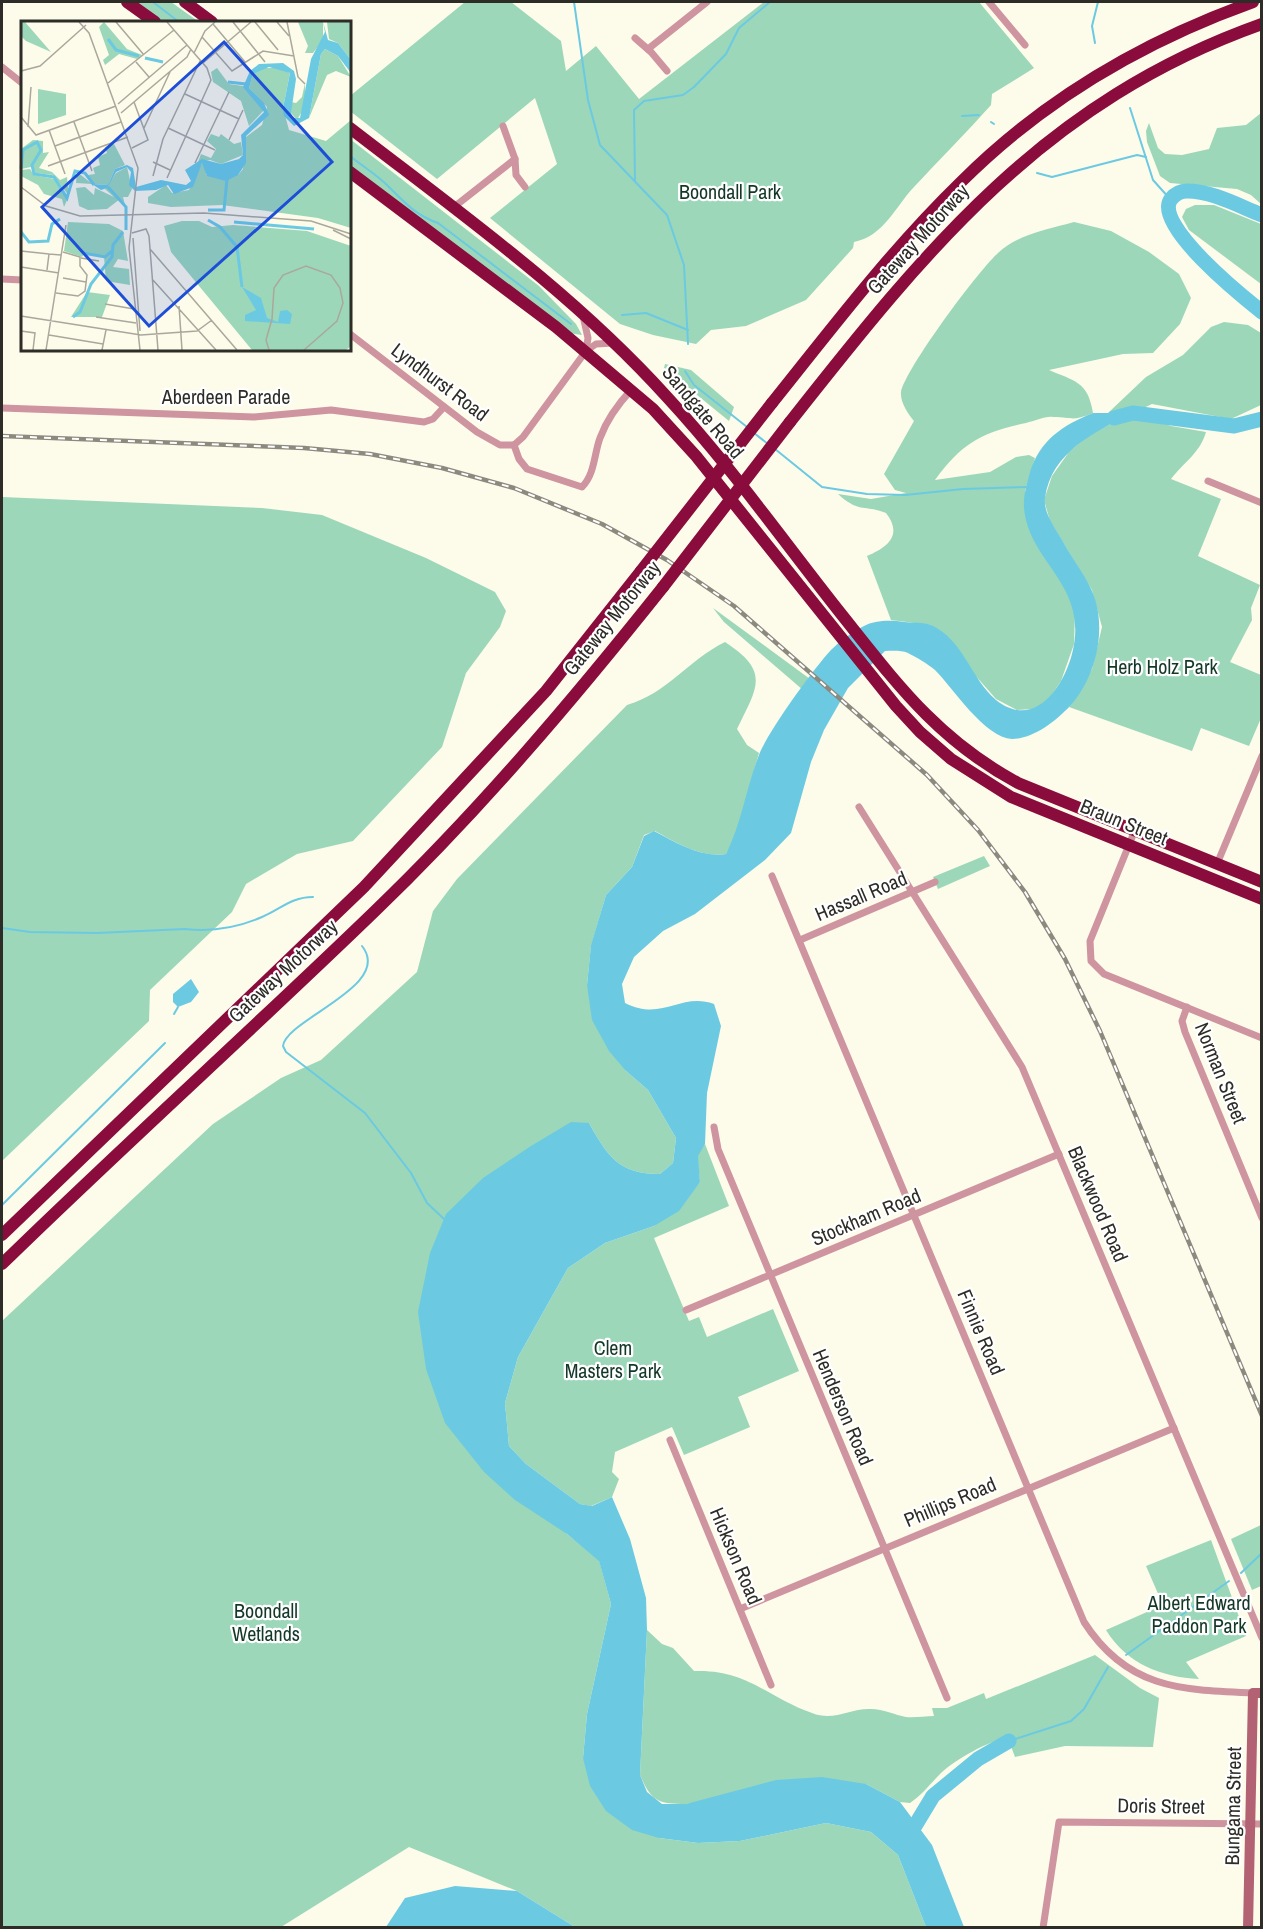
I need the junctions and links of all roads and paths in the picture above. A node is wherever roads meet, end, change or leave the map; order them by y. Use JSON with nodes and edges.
{"nodes":[{"id":1,"x":127,"y":2,"type":"edge"},
{"id":2,"x":185,"y":2,"type":"edge"},
{"id":3,"x":707,"y":2,"type":"edge"},
{"id":4,"x":989,"y":2,"type":"edge"},
{"id":5,"x":1253,"y":2,"type":"edge"},
{"id":6,"x":153,"y":21,"type":"edge"},
{"id":7,"x":211,"y":21,"type":"edge"},
{"id":8,"x":1262,"y":24,"type":"edge"},
{"id":9,"x":635,"y":38,"type":"dead end"},
{"id":10,"x":1025,"y":45,"type":"dead end"},
{"id":11,"x":648,"y":49,"type":"junction"},
{"id":12,"x":2,"y":68,"type":"edge"},
{"id":13,"x":667,"y":71,"type":"dead end"},
{"id":14,"x":21,"y":83,"type":"edge"},
{"id":15,"x":504,"y":126,"type":"dead end"},
{"id":16,"x":351,"y":129,"type":"edge"},
{"id":17,"x":515,"y":159,"type":"junction"},
{"id":18,"x":351,"y":173,"type":"edge"},
{"id":19,"x":525,"y":187,"type":"dead end"},
{"id":20,"x":454,"y":207,"type":"junction"},
{"id":21,"x":2,"y":279,"type":"edge"},
{"id":22,"x":21,"y":280,"type":"edge"},
{"id":23,"x":582,"y":311,"type":"junction"},
{"id":24,"x":351,"y":335,"type":"edge"},
{"id":25,"x":616,"y":343,"type":"junction"},
{"id":26,"x":586,"y":351,"type":"junction"},
{"id":27,"x":632,"y":389,"type":"junction"},
{"id":28,"x":444,"y":407,"type":"junction"},
{"id":29,"x":2,"y":408,"type":"edge"},
{"id":30,"x":514,"y":445,"type":"junction"},
{"id":31,"x":1208,"y":481,"type":"dead end"},
{"id":32,"x":1262,"y":503,"type":"edge"},
{"id":33,"x":1262,"y":756,"type":"edge"},
{"id":34,"x":984,"y":764,"type":"joint"},
{"id":35,"x":974,"y":776,"type":"joint"},
{"id":36,"x":859,"y":807,"type":"dead end"},
{"id":37,"x":1135,"y":830,"type":"junction"},
{"id":38,"x":1130,"y":845,"type":"junction"},
{"id":39,"x":1217,"y":864,"type":"junction"},
{"id":40,"x":772,"y":876,"type":"dead end"},
{"id":41,"x":935,"y":882,"type":"dead end"},
{"id":42,"x":1262,"y":882,"type":"edge"},
{"id":43,"x":914,"y":891,"type":"junction"},
{"id":44,"x":1262,"y":899,"type":"edge"},
{"id":45,"x":800,"y":940,"type":"junction"},
{"id":46,"x":1187,"y":1007,"type":"junction"},
{"id":47,"x":1262,"y":1038,"type":"edge"},
{"id":48,"x":714,"y":1127,"type":"dead end"},
{"id":49,"x":1059,"y":1154,"type":"junction"},
{"id":50,"x":914,"y":1215,"type":"junction"},
{"id":51,"x":1262,"y":1218,"type":"edge"},
{"id":52,"x":2,"y":1235,"type":"edge"},
{"id":53,"x":2,"y":1264,"type":"edge"},
{"id":54,"x":770,"y":1275,"type":"junction"},
{"id":55,"x":686,"y":1310,"type":"dead end"},
{"id":56,"x":1174,"y":1428,"type":"junction"},
{"id":57,"x":670,"y":1440,"type":"dead end"},
{"id":58,"x":1028,"y":1488,"type":"junction"},
{"id":59,"x":884,"y":1548,"type":"junction"},
{"id":60,"x":740,"y":1609,"type":"junction"},
{"id":61,"x":1262,"y":1638,"type":"edge"},
{"id":62,"x":771,"y":1685,"type":"dead end"},
{"id":63,"x":1257,"y":1693,"type":"edge"},
{"id":64,"x":947,"y":1698,"type":"dead end"},
{"id":65,"x":1256,"y":1824,"type":"edge"},
{"id":66,"x":1043,"y":1928,"type":"edge"},
{"id":67,"x":1248,"y":1928,"type":"edge"}],
"edges":[{"from":1,"to":6,"type":"highway"},
{"from":2,"to":7,"type":"highway"},
{"from":3,"to":11,"type":"street"},
{"from":4,"to":10,"type":"street"},
{"from":5,"to":52,"type":"highway","name":"Gateway Motorway","bridge":true},
{"from":8,"to":53,"type":"highway","name":"Gateway Motorway","bridge":true},
{"from":9,"to":11,"type":"street"},
{"from":11,"to":13,"type":"street"},
{"from":12,"to":14,"type":"street"},
{"from":15,"to":17,"type":"street"},
{"from":16,"to":20,"type":"highway","name":"Sandgate Road"},
{"from":17,"to":19,"type":"street"},
{"from":17,"to":20,"type":"street"},
{"from":18,"to":26,"type":"highway","name":"Sandgate Road"},
{"from":20,"to":23,"type":"highway","name":"Sandgate Road"},
{"from":21,"to":22,"type":"street"},
{"from":23,"to":25,"type":"highway","name":"Sandgate Road"},
{"from":23,"to":26,"type":"street"},
{"from":24,"to":28,"type":"street","name":"Lyndhurst Road"},
{"from":25,"to":26,"type":"street"},
{"from":25,"to":34,"type":"highway","name":"Sandgate Road"},
{"from":26,"to":27,"type":"highway","name":"Sandgate Road"},
{"from":26,"to":30,"type":"street"},
{"from":27,"to":30,"type":"street"},
{"from":27,"to":35,"type":"highway","name":"Sandgate Road"},
{"from":28,"to":29,"type":"street","name":"Aberdeen Parade"},
{"from":28,"to":30,"type":"street","name":"Lyndhurst Road"},
{"from":31,"to":32,"type":"street"},
{"from":33,"to":39,"type":"street"},
{"from":34,"to":37,"type":"highway","name":"Braun Street"},
{"from":35,"to":38,"type":"highway","name":"Braun Street"},
{"from":36,"to":43,"type":"street","name":"Blackwood Road"},
{"from":37,"to":38,"type":"street"},
{"from":37,"to":39,"type":"highway","name":"Braun Street"},
{"from":38,"to":44,"type":"highway","name":"Braun Street"},
{"from":38,"to":46,"type":"street"},
{"from":39,"to":42,"type":"highway","name":"Braun Street"},
{"from":40,"to":45,"type":"street","name":"Finnie Road"},
{"from":41,"to":43,"type":"street","name":"Hassall Road"},
{"from":43,"to":45,"type":"street","name":"Hassall Road"},
{"from":43,"to":49,"type":"street","name":"Blackwood Road"},
{"from":45,"to":50,"type":"street","name":"Finnie Road"},
{"from":46,"to":47,"type":"street"},
{"from":46,"to":51,"type":"street","name":"Norman Street"},
{"from":48,"to":54,"type":"street","name":"Henderson Road"},
{"from":49,"to":50,"type":"street","name":"Stockham Road"},
{"from":49,"to":56,"type":"street","name":"Blackwood Road"},
{"from":50,"to":54,"type":"street","name":"Stockham Road"},
{"from":50,"to":58,"type":"street","name":"Finnie Road"},
{"from":54,"to":55,"type":"street","name":"Stockham Road"},
{"from":54,"to":59,"type":"street","name":"Henderson Road"},
{"from":56,"to":58,"type":"street","name":"Phillips Road"},
{"from":56,"to":61,"type":"street","name":"Blackwood Road"},
{"from":57,"to":60,"type":"street","name":"Hickson Road"},
{"from":58,"to":59,"type":"street","name":"Phillips Road"},
{"from":58,"to":63,"type":"street","name":"Finnie Road"},
{"from":59,"to":60,"type":"street","name":"Phillips Road"},
{"from":59,"to":64,"type":"street","name":"Henderson Road"},
{"from":60,"to":62,"type":"street","name":"Hickson Road"},
{"from":63,"to":65,"type":"street","name":"Bungama Street"},
{"from":65,"to":66,"type":"street","name":"Doris Street"},
{"from":65,"to":67,"type":"street","name":"Bungama Street"}]}
